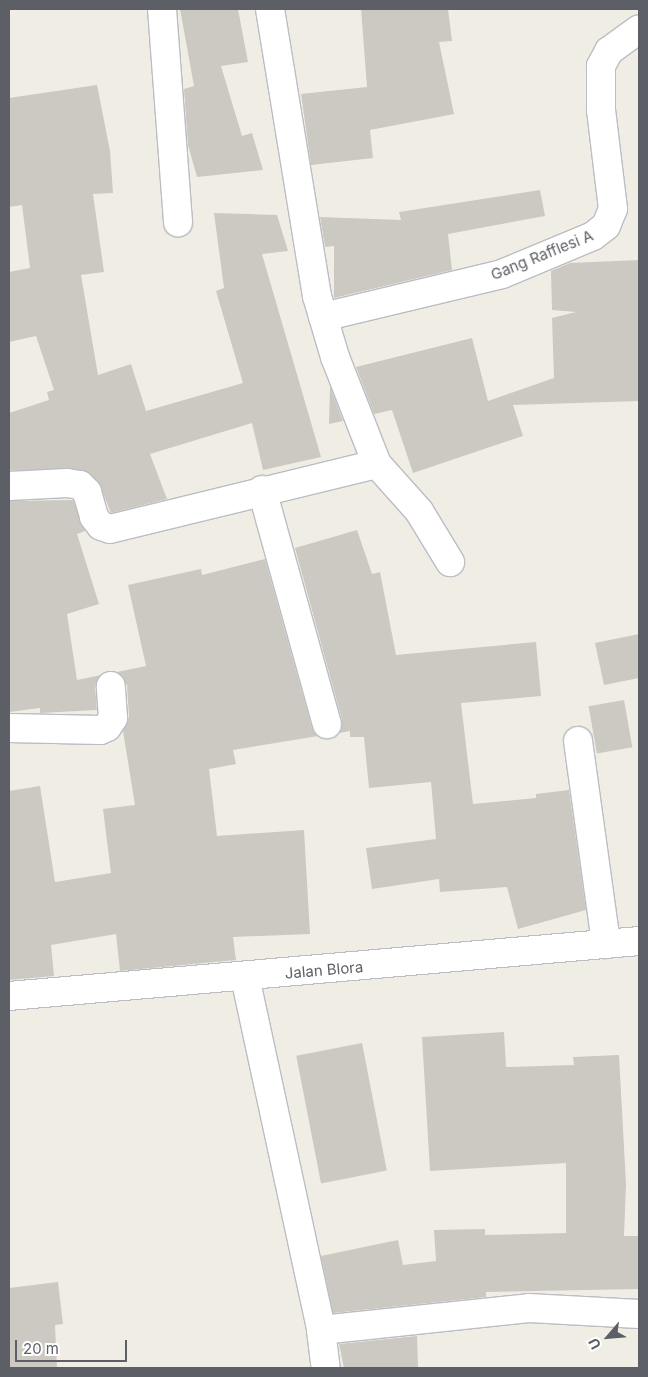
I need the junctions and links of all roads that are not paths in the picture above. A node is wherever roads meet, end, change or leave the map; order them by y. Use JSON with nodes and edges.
{"nodes":[{"id":1,"x":162,"y":9,"type":"edge"},
{"id":2,"x":270,"y":9,"type":"edge"},
{"id":3,"x":639,"y":29,"type":"edge"},
{"id":4,"x":178,"y":222,"type":"dead end"},
{"id":5,"x":323,"y":317,"type":"junction"},
{"id":6,"x":377,"y":464,"type":"junction"},
{"id":7,"x":9,"y":486,"type":"edge"},
{"id":8,"x":262,"y":490,"type":"junction"},
{"id":9,"x":450,"y":562,"type":"dead end"},
{"id":10,"x":112,"y":686,"type":"dead end"},
{"id":11,"x":327,"y":724,"type":"dead end"},
{"id":12,"x":9,"y":728,"type":"edge"},
{"id":13,"x":578,"y":741,"type":"dead end"},
{"id":14,"x":639,"y":941,"type":"edge"},
{"id":15,"x":606,"y":944,"type":"junction"},
{"id":16,"x":245,"y":978,"type":"junction"},
{"id":17,"x":9,"y":996,"type":"edge"},
{"id":18,"x":639,"y":1314,"type":"edge"},
{"id":19,"x":321,"y":1330,"type":"junction"},
{"id":20,"x":326,"y":1368,"type":"edge"}],
"edges":[{"from":1,"to":4,"type":"street"},
{"from":2,"to":5,"type":"street"},
{"from":3,"to":5,"type":"street","name":"Gang Rafflesi A"},
{"from":5,"to":6,"type":"street"},
{"from":6,"to":8,"type":"street"},
{"from":6,"to":9,"type":"street"},
{"from":7,"to":8,"type":"street"},
{"from":8,"to":11,"type":"street"},
{"from":10,"to":12,"type":"street"},
{"from":13,"to":15,"type":"street"},
{"from":14,"to":15,"type":"street","name":"Jalan Blora"},
{"from":15,"to":16,"type":"street","name":"Jalan Blora"},
{"from":16,"to":17,"type":"street","name":"Jalan Blora"},
{"from":16,"to":19,"type":"street"},
{"from":18,"to":19,"type":"street"},
{"from":19,"to":20,"type":"street"}]}
